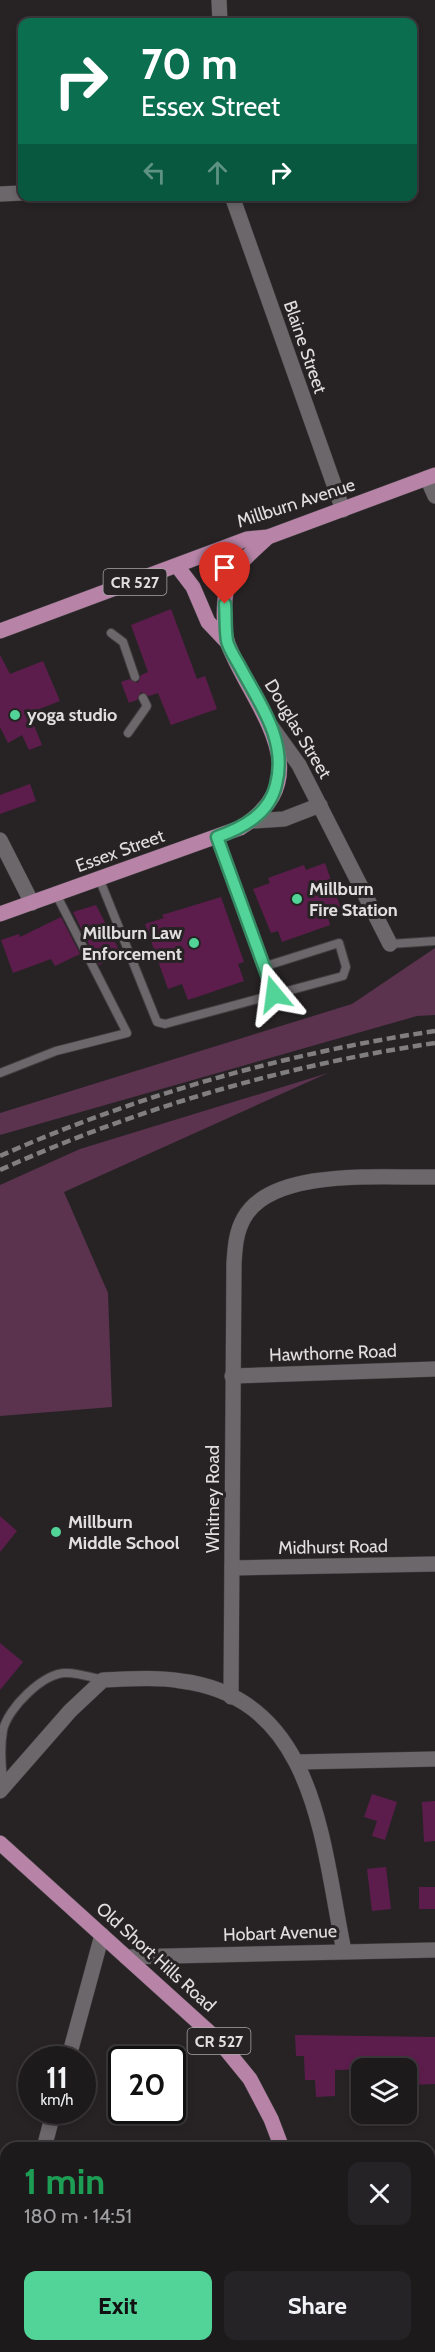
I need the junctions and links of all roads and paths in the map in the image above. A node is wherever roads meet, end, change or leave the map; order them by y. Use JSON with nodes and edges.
{"nodes":[{"id":1,"x":219,"y":0,"type":"edge"},
{"id":2,"x":220,"y":18,"type":"edge"},
{"id":3,"x":18,"y":193,"type":"edge"},
{"id":4,"x":0,"y":194,"type":"edge"},
{"id":5,"x":234,"y":201,"type":"edge"},
{"id":6,"x":431,"y":476,"type":"edge"},
{"id":7,"x":435,"y":496,"type":"edge"},
{"id":8,"x":343,"y":510,"type":"junction"},
{"id":9,"x":268,"y":537,"type":"junction"},
{"id":10,"x":177,"y":566,"type":"junction"},
{"id":11,"x":0,"y":631,"type":"edge"},
{"id":12,"x":111,"y":633,"type":"dead end"},
{"id":13,"x":227,"y":642,"type":"junction"},
{"id":14,"x":135,"y":677,"type":"dead end"},
{"id":15,"x":144,"y":698,"type":"dead end"},
{"id":16,"x":271,"y":726,"type":"junction"},
{"id":17,"x":128,"y":733,"type":"dead end"},
{"id":18,"x":320,"y":805,"type":"junction"},
{"id":19,"x":252,"y":821,"type":"junction"},
{"id":20,"x":217,"y":837,"type":"junction"},
{"id":21,"x":0,"y":840,"type":"edge"},
{"id":22,"x":99,"y":878,"type":"junction"},
{"id":23,"x":56,"y":894,"type":"junction"},
{"id":24,"x":32,"y":903,"type":"junction"},
{"id":25,"x":0,"y":914,"type":"edge"},
{"id":26,"x":435,"y":941,"type":"edge"},
{"id":27,"x":390,"y":944,"type":"joint"},
{"id":28,"x":266,"y":966,"type":"junction"},
{"id":29,"x":274,"y":994,"type":"junction"},
{"id":30,"x":0,"y":1073,"type":"edge"},
{"id":31,"x":435,"y":1177,"type":"edge"},
{"id":32,"x":435,"y":1369,"type":"edge"},
{"id":33,"x":232,"y":1376,"type":"junction"},
{"id":34,"x":435,"y":1564,"type":"edge"},
{"id":35,"x":232,"y":1568,"type":"junction"},
{"id":36,"x":104,"y":1680,"type":"junction"},
{"id":37,"x":231,"y":1697,"type":"junction"},
{"id":38,"x":435,"y":1759,"type":"edge"},
{"id":39,"x":298,"y":1762,"type":"junction"},
{"id":40,"x":2,"y":1788,"type":"edge"},
{"id":41,"x":0,"y":1843,"type":"edge"},
{"id":42,"x":102,"y":1935,"type":"junction"},
{"id":43,"x":435,"y":1950,"type":"edge"},
{"id":44,"x":344,"y":1951,"type":"junction"},
{"id":45,"x":126,"y":1957,"type":"junction"},
{"id":46,"x":72,"y":2046,"type":"edge"},
{"id":47,"x":50,"y":2124,"type":"edge"},
{"id":48,"x":46,"y":2142,"type":"edge"},
{"id":49,"x":279,"y":2142,"type":"edge"}],
"edges":[{"from":1,"to":2,"type":"street"},
{"from":3,"to":4,"type":"street"},
{"from":5,"to":8,"type":"street","name":"Blaine Street"},
{"from":6,"to":7,"type":"street"},
{"from":6,"to":8,"type":"main road","name":"Millburn Avenue","number":"CR 527"},
{"from":8,"to":9,"type":"main road","name":"Millburn Avenue","number":"CR 527"},
{"from":9,"to":10,"type":"main road","name":"Millburn Avenue","number":"CR 527"},
{"from":9,"to":13,"type":"main road","name":"Douglas Street","number":"CR 527"},
{"from":10,"to":11,"type":"main road","name":"Millburn Avenue","number":"CR 527"},
{"from":10,"to":13,"type":"main road"},
{"from":12,"to":14,"type":"lane"},
{"from":13,"to":16,"type":"main road","name":"Douglas Street","number":"CR 527"},
{"from":15,"to":17,"type":"lane"},
{"from":16,"to":18,"type":"street","name":"Douglas Street"},
{"from":16,"to":19,"type":"main road","name":"Essex Street","number":"CR 527"},
{"from":18,"to":19,"type":"street","name":"Essex Street"},
{"from":18,"to":27,"type":"street","name":"Douglas Street"},
{"from":19,"to":20,"type":"main road","name":"Essex Street","number":"CR 527"},
{"from":20,"to":22,"type":"main road","name":"Essex Street","number":"CR 527"},
{"from":20,"to":28,"type":"lane"},
{"from":21,"to":24,"type":"street"},
{"from":22,"to":23,"type":"main road","name":"Essex Street","number":"CR 527"},
{"from":22,"to":29,"type":"lane"},
{"from":23,"to":24,"type":"main road","name":"Essex Street","number":"CR 527"},
{"from":23,"to":30,"type":"lane"},
{"from":24,"to":25,"type":"main road","name":"Essex Street","number":"CR 527"},
{"from":26,"to":27,"type":"lane"},
{"from":28,"to":29,"type":"lane"},
{"from":28,"to":29,"type":"lane"},
{"from":31,"to":33,"type":"street","name":"Whitney Road"},
{"from":32,"to":33,"type":"street","name":"Hawthorne Road"},
{"from":33,"to":35,"type":"street","name":"Whitney Road"},
{"from":34,"to":35,"type":"street","name":"Midhurst Road"},
{"from":35,"to":37,"type":"street","name":"Whitney Road"},
{"from":36,"to":37,"type":"street"},
{"from":36,"to":40,"type":"street"},
{"from":36,"to":40,"type":"lane"},
{"from":37,"to":39,"type":"street"},
{"from":38,"to":39,"type":"street"},
{"from":39,"to":44,"type":"street"},
{"from":41,"to":42,"type":"main road","name":"Old Short Hills Road","number":"CR 527"},
{"from":42,"to":45,"type":"main road","name":"Old Short Hills Road","number":"CR 527"},
{"from":42,"to":46,"type":"street"},
{"from":43,"to":44,"type":"street","name":"Hobart Avenue"},
{"from":44,"to":45,"type":"street","name":"Hobart Avenue"},
{"from":45,"to":49,"type":"main road","name":"Old Short Hills Road","number":"CR 527"},
{"from":47,"to":48,"type":"street"}]}
